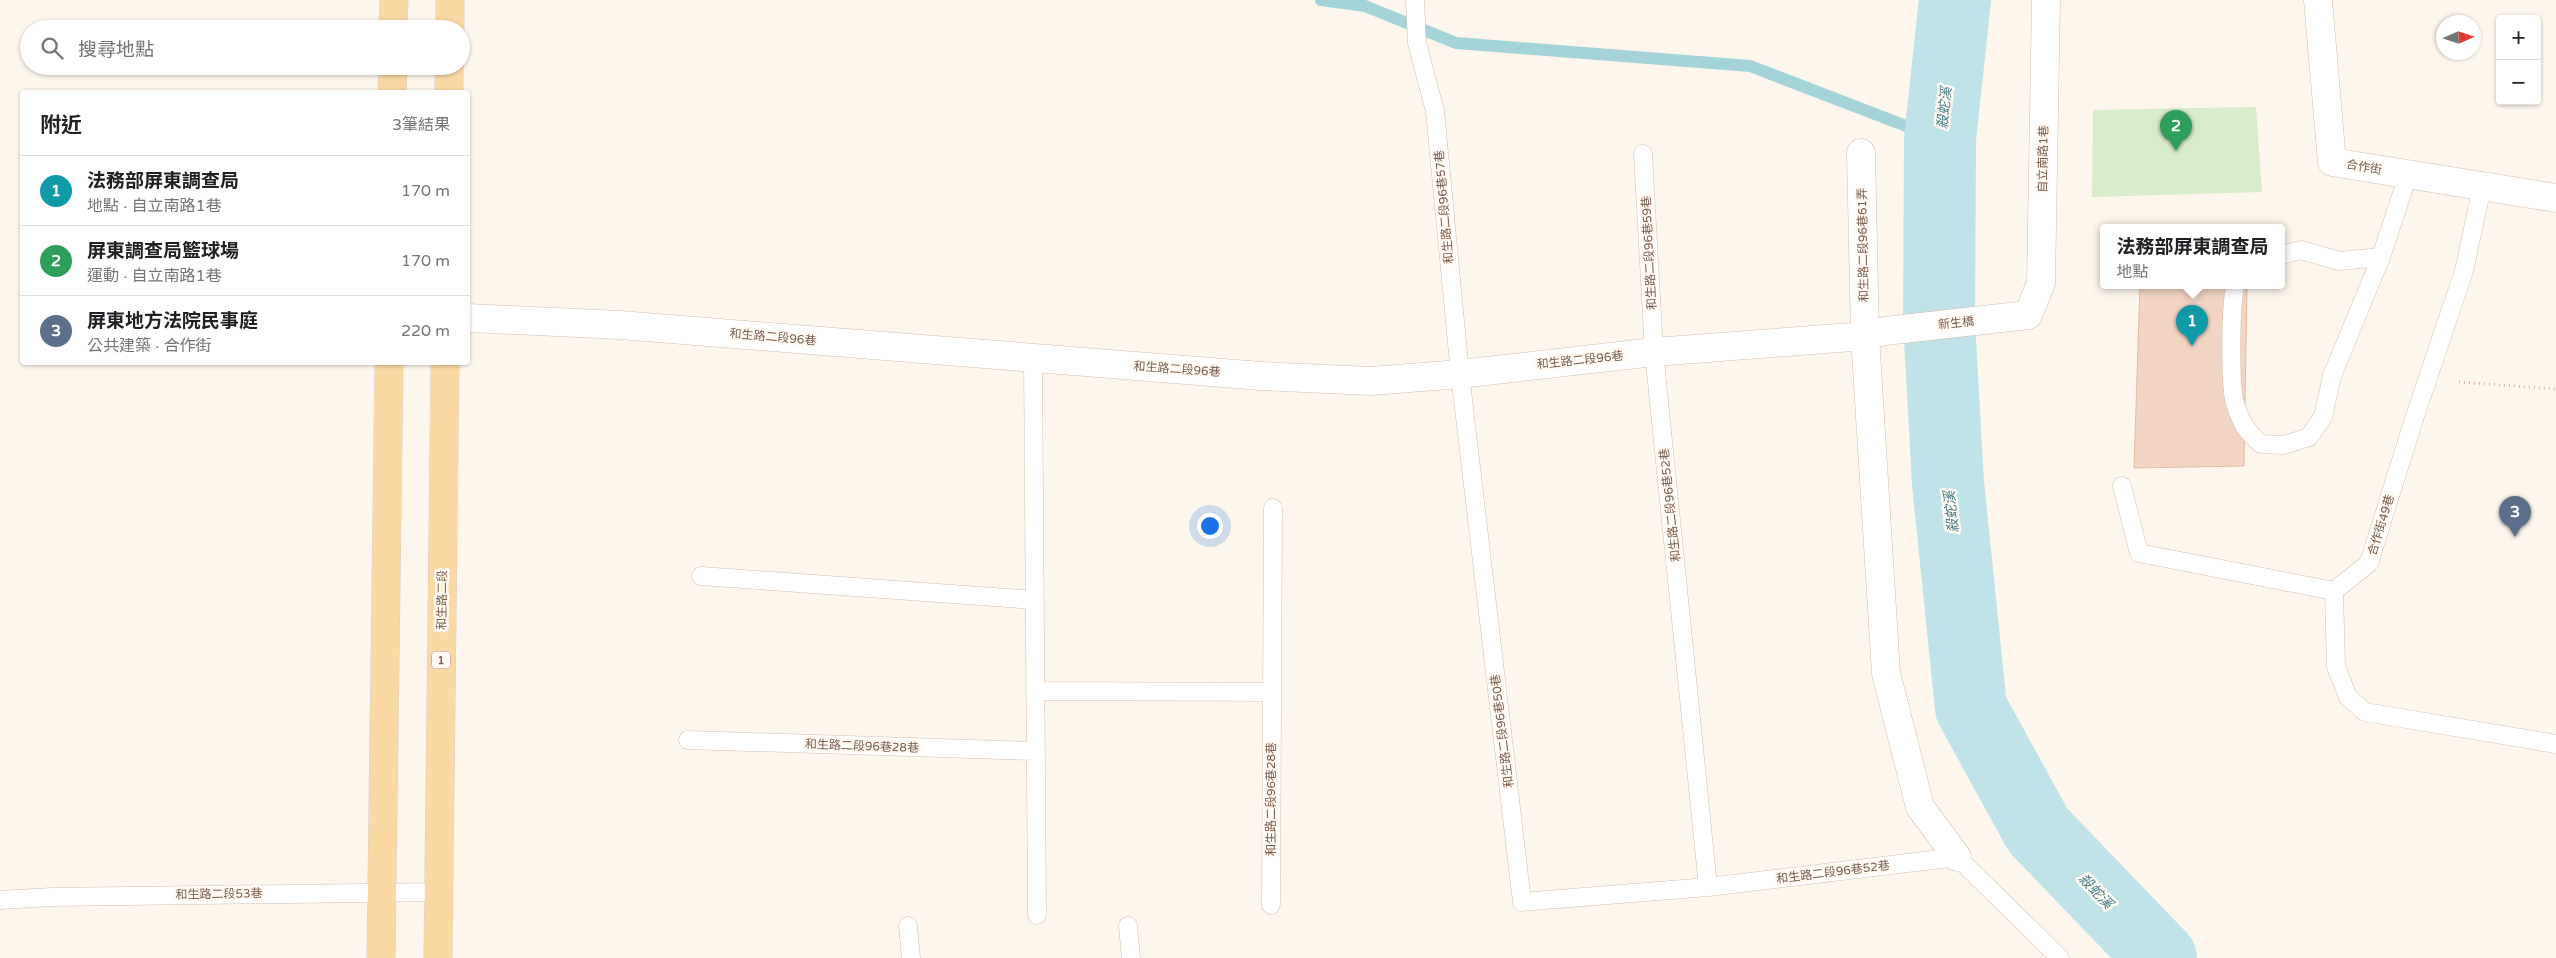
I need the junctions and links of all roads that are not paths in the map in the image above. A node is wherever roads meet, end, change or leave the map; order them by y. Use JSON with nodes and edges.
{"nodes":[{"id":1,"x":394,"y":0,"type":"edge"},
{"id":2,"x":450,"y":0,"type":"edge"},
{"id":3,"x":1416,"y":0,"type":"edge"},
{"id":4,"x":2046,"y":0,"type":"edge"},
{"id":5,"x":2318,"y":0,"type":"edge"},
{"id":6,"x":393,"y":20,"type":"edge"},
{"id":7,"x":450,"y":20,"type":"edge"},
{"id":8,"x":393,"y":75,"type":"edge"},
{"id":9,"x":450,"y":75,"type":"edge"},
{"id":10,"x":392,"y":90,"type":"edge"},
{"id":11,"x":449,"y":90,"type":"edge"},
{"id":12,"x":1861,"y":153,"type":"dead end"},
{"id":13,"x":1643,"y":154,"type":"dead end"},
{"id":14,"x":2408,"y":175,"type":"junction"},
{"id":15,"x":2482,"y":187,"type":"junction"},
{"id":16,"x":2556,"y":198,"type":"edge"},
{"id":17,"x":2285,"y":254,"type":"edge"},
{"id":18,"x":2381,"y":257,"type":"junction"},
{"id":19,"x":2234,"y":289,"type":"edge"},
{"id":20,"x":2028,"y":315,"type":"joint"},
{"id":21,"x":470,"y":318,"type":"edge"},
{"id":22,"x":1875,"y":334,"type":"junction"},
{"id":23,"x":1654,"y":352,"type":"junction"},
{"id":24,"x":1033,"y":358,"type":"junction"},
{"id":25,"x":389,"y":365,"type":"edge"},
{"id":26,"x":445,"y":365,"type":"edge"},
{"id":27,"x":1460,"y":374,"type":"junction"},
{"id":28,"x":2122,"y":486,"type":"dead end"},
{"id":29,"x":1273,"y":508,"type":"dead end"},
{"id":30,"x":701,"y":576,"type":"dead end"},
{"id":31,"x":2334,"y":591,"type":"junction"},
{"id":32,"x":1035,"y":600,"type":"junction"},
{"id":33,"x":1035,"y":691,"type":"junction"},
{"id":34,"x":1272,"y":692,"type":"junction"},
{"id":35,"x":688,"y":740,"type":"dead end"},
{"id":36,"x":2556,"y":744,"type":"edge"},
{"id":37,"x":1036,"y":751,"type":"junction"},
{"id":38,"x":1957,"y":857,"type":"junction"},
{"id":39,"x":1708,"y":887,"type":"junction"},
{"id":40,"x":381,"y":892,"type":"junction"},
{"id":41,"x":438,"y":892,"type":"junction"},
{"id":42,"x":0,"y":900,"type":"edge"},
{"id":43,"x":1271,"y":905,"type":"dead end"},
{"id":44,"x":1037,"y":915,"type":"dead end"},
{"id":45,"x":908,"y":926,"type":"dead end"},
{"id":46,"x":1128,"y":926,"type":"dead end"},
{"id":47,"x":381,"y":958,"type":"edge"},
{"id":48,"x":438,"y":958,"type":"edge"},
{"id":49,"x":911,"y":958,"type":"edge"},
{"id":50,"x":1131,"y":958,"type":"edge"},
{"id":51,"x":2060,"y":958,"type":"edge"}],
"edges":[{"from":1,"to":6,"type":"main road"},
{"from":2,"to":7,"type":"main road"},
{"from":3,"to":27,"type":"lane","name":"和生路二段96巷57巷"},
{"from":4,"to":20,"type":"street","name":"自立南路1巷"},
{"from":5,"to":14,"type":"street","name":"合作街"},
{"from":8,"to":10,"type":"main road"},
{"from":9,"to":11,"type":"main road"},
{"from":12,"to":22,"type":"street","name":"和生路二段96巷61弄"},
{"from":13,"to":23,"type":"lane","name":"和生路二段96巷59巷"},
{"from":14,"to":15,"type":"street","name":"合作街"},
{"from":14,"to":18,"type":"lane"},
{"from":15,"to":16,"type":"street","name":"合作街"},
{"from":15,"to":31,"type":"lane","name":"合作街49巷"},
{"from":17,"to":18,"type":"lane"},
{"from":18,"to":19,"type":"lane"},
{"from":20,"to":22,"type":"street","name":"新生橋"},
{"from":21,"to":24,"type":"street","name":"和生路二段96巷"},
{"from":22,"to":23,"type":"street","name":"和生路二段96巷"},
{"from":22,"to":38,"type":"street"},
{"from":23,"to":27,"type":"street","name":"和生路二段96巷"},
{"from":23,"to":39,"type":"lane","name":"和生路二段96巷52巷"},
{"from":24,"to":27,"type":"street","name":"和生路二段96巷"},
{"from":24,"to":32,"type":"lane"},
{"from":25,"to":40,"type":"main road"},
{"from":26,"to":41,"type":"main road","name":"和生路二段","number":"1"},
{"from":27,"to":39,"type":"lane","name":"和生路二段96巷50巷"},
{"from":28,"to":31,"type":"lane"},
{"from":29,"to":34,"type":"lane","name":"和生路二段96巷28巷"},
{"from":30,"to":32,"type":"lane"},
{"from":31,"to":36,"type":"lane"},
{"from":32,"to":33,"type":"lane"},
{"from":33,"to":34,"type":"lane"},
{"from":33,"to":37,"type":"lane"},
{"from":34,"to":43,"type":"lane","name":"和生路二段96巷28巷"},
{"from":35,"to":37,"type":"lane","name":"和生路二段96巷28巷"},
{"from":37,"to":44,"type":"lane"},
{"from":38,"to":39,"type":"lane","name":"和生路二段96巷52巷"},
{"from":38,"to":51,"type":"lane"},
{"from":40,"to":41,"type":"lane","name":"和生路二段53巷"},
{"from":40,"to":42,"type":"lane","name":"和生路二段53巷"},
{"from":40,"to":47,"type":"main road"},
{"from":41,"to":48,"type":"main road","name":"和生路二段","number":"1"},
{"from":45,"to":49,"type":"lane"},
{"from":46,"to":50,"type":"lane"}]}
